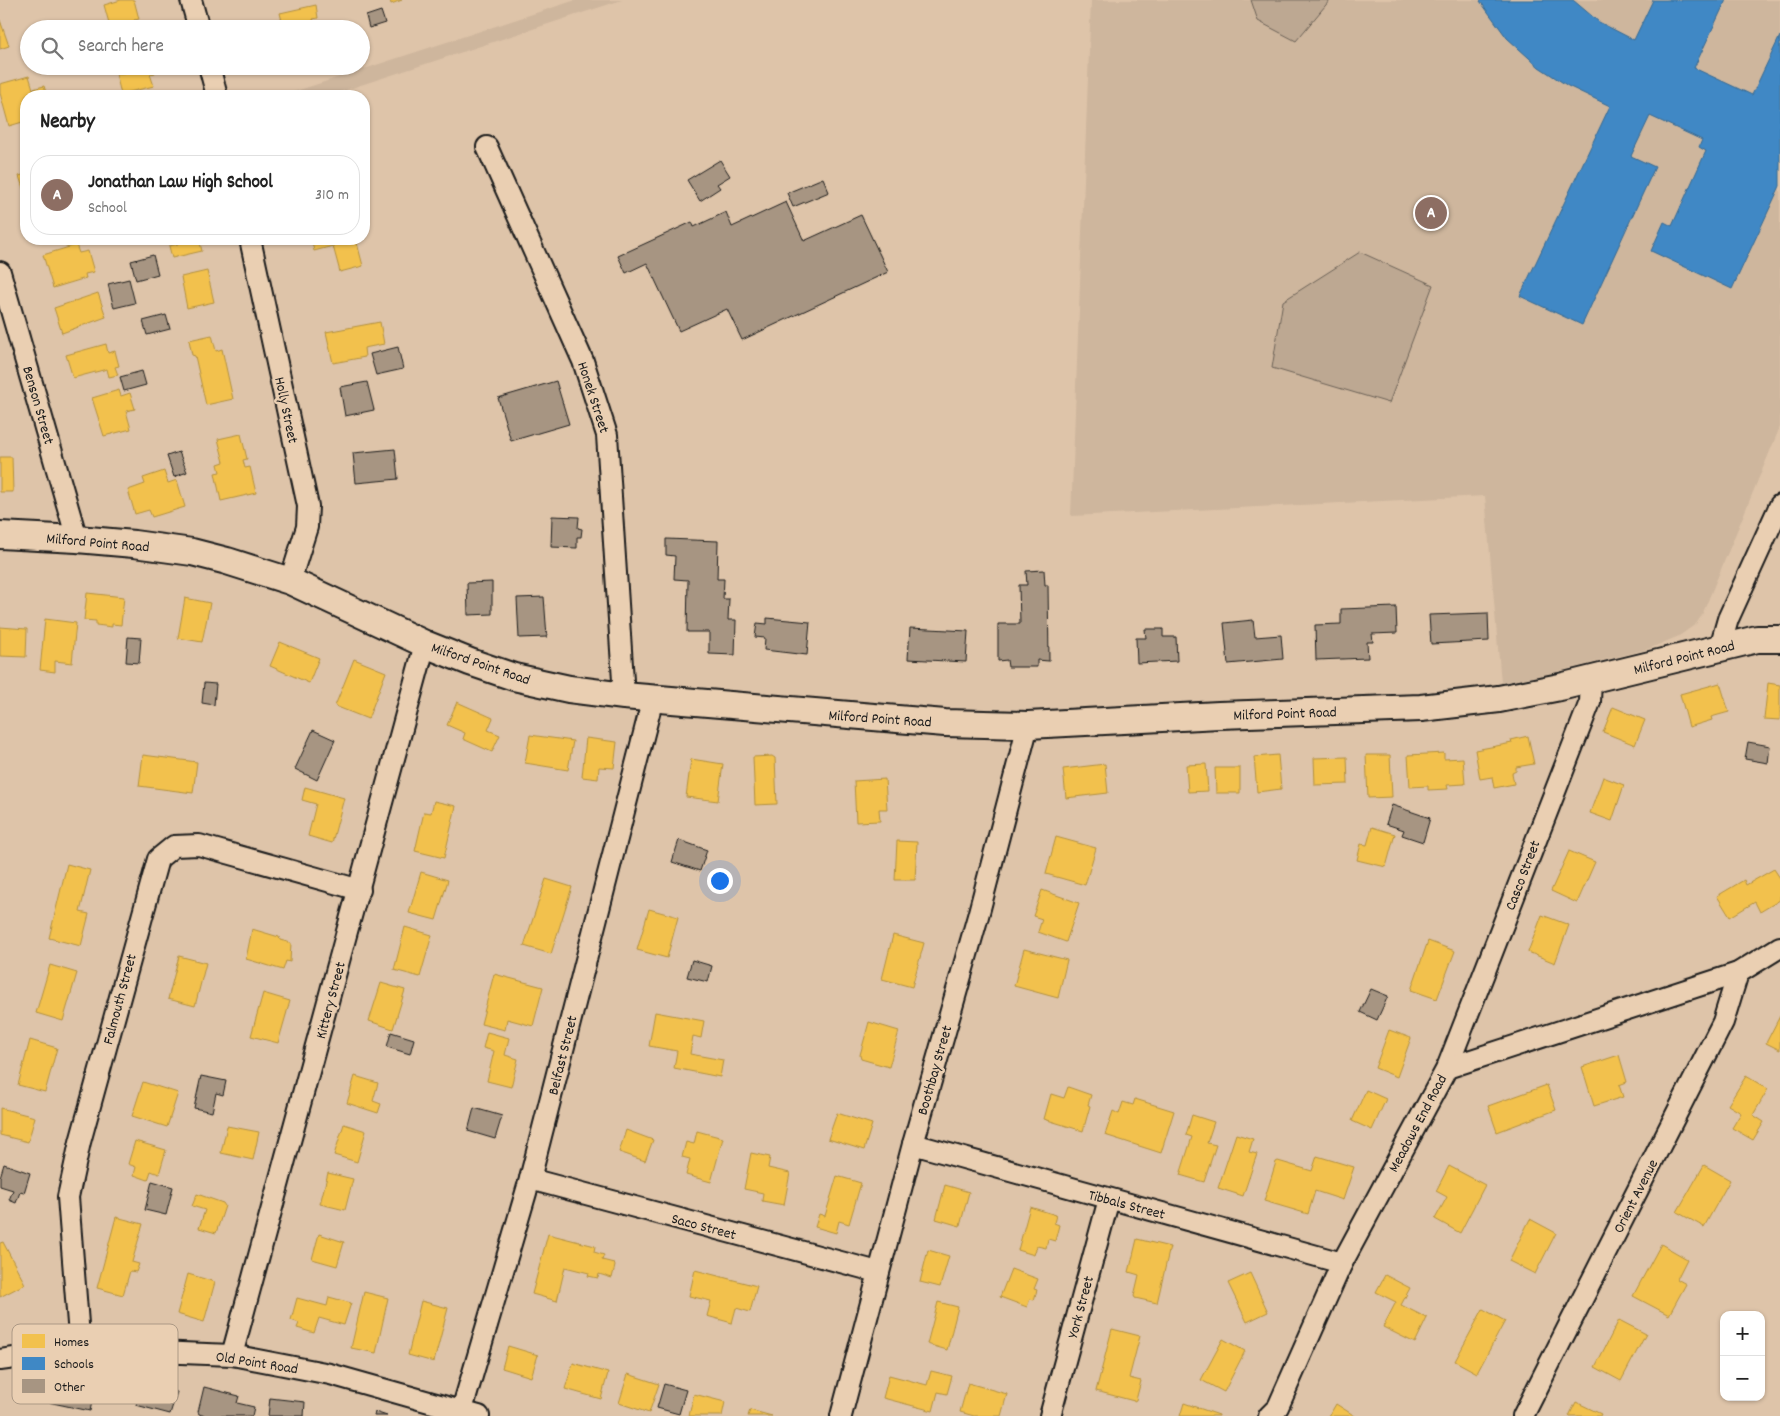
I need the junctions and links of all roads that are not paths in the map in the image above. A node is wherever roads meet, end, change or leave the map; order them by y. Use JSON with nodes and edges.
{"nodes":[{"id":1,"x":191,"y":0,"type":"edge"},
{"id":2,"x":197,"y":20,"type":"edge"},
{"id":3,"x":211,"y":75,"type":"edge"},
{"id":4,"x":215,"y":90,"type":"edge"},
{"id":5,"x":487,"y":147,"type":"dead end"},
{"id":6,"x":251,"y":245,"type":"edge"},
{"id":7,"x":0,"y":272,"type":"edge"},
{"id":8,"x":1780,"y":504,"type":"edge"},
{"id":9,"x":0,"y":535,"type":"edge"},
{"id":10,"x":77,"y":539,"type":"junction"},
{"id":11,"x":290,"y":581,"type":"junction"},
{"id":12,"x":1780,"y":639,"type":"edge"},
{"id":13,"x":425,"y":644,"type":"junction"},
{"id":14,"x":1720,"y":647,"type":"junction"},
{"id":15,"x":1591,"y":680,"type":"junction"},
{"id":16,"x":624,"y":696,"type":"junction"},
{"id":17,"x":653,"y":698,"type":"junction"},
{"id":18,"x":1028,"y":725,"type":"junction"},
{"id":19,"x":360,"y":890,"type":"junction"},
{"id":20,"x":1780,"y":947,"type":"edge"},
{"id":21,"x":1738,"y":973,"type":"junction"},
{"id":22,"x":1447,"y":1068,"type":"junction"},
{"id":23,"x":913,"y":1144,"type":"junction"},
{"id":24,"x":530,"y":1179,"type":"junction"},
{"id":25,"x":1109,"y":1199,"type":"junction"},
{"id":26,"x":1342,"y":1263,"type":"junction"},
{"id":27,"x":878,"y":1272,"type":"junction"},
{"id":28,"x":78,"y":1324,"type":"edge"},
{"id":29,"x":178,"y":1353,"type":"edge"},
{"id":30,"x":232,"y":1355,"type":"junction"},
{"id":31,"x":471,"y":1413,"type":"edge"},
{"id":32,"x":841,"y":1416,"type":"edge"},
{"id":33,"x":1050,"y":1416,"type":"edge"},
{"id":34,"x":1269,"y":1416,"type":"edge"},
{"id":35,"x":1523,"y":1416,"type":"edge"}],
"edges":[{"from":1,"to":2,"type":"street"},
{"from":3,"to":4,"type":"street"},
{"from":5,"to":16,"type":"street","name":"Honek Street"},
{"from":6,"to":11,"type":"street","name":"Holly Street"},
{"from":7,"to":10,"type":"street","name":"Benson Street"},
{"from":8,"to":14,"type":"street"},
{"from":9,"to":10,"type":"main road","name":"Milford Point Road"},
{"from":10,"to":11,"type":"main road","name":"Milford Point Road"},
{"from":11,"to":13,"type":"main road","name":"Milford Point Road"},
{"from":12,"to":14,"type":"main road","name":"Milford Point Road"},
{"from":13,"to":16,"type":"main road","name":"Milford Point Road"},
{"from":13,"to":19,"type":"street","name":"Kittery Street"},
{"from":14,"to":15,"type":"main road","name":"Milford Point Road"},
{"from":15,"to":18,"type":"main road","name":"Milford Point Road"},
{"from":15,"to":22,"type":"street","name":"Casco Street"},
{"from":16,"to":17,"type":"main road","name":"Milford Point Road"},
{"from":17,"to":18,"type":"main road","name":"Milford Point Road"},
{"from":17,"to":24,"type":"street","name":"Belfast Street"},
{"from":18,"to":23,"type":"street","name":"Boothbay Street"},
{"from":19,"to":28,"type":"street","name":"Falmouth Street"},
{"from":19,"to":30,"type":"street","name":"Kittery Street"},
{"from":20,"to":21,"type":"street","name":"Meadows End Road"},
{"from":21,"to":22,"type":"street","name":"Meadows End Road"},
{"from":21,"to":35,"type":"street","name":"Orient Avenue"},
{"from":22,"to":26,"type":"street","name":"Meadows End Road"},
{"from":23,"to":25,"type":"street","name":"Tibbals Street"},
{"from":23,"to":27,"type":"street","name":"Boothbay Street"},
{"from":24,"to":27,"type":"street","name":"Saco Street"},
{"from":24,"to":31,"type":"street","name":"Belfast Street"},
{"from":25,"to":26,"type":"street","name":"Tibbals Street"},
{"from":25,"to":33,"type":"street","name":"York Street"},
{"from":26,"to":34,"type":"street","name":"Meadows End Road"},
{"from":27,"to":32,"type":"street","name":"Boothbay Street"},
{"from":29,"to":30,"type":"street","name":"Old Point Road"},
{"from":30,"to":31,"type":"street","name":"Old Point Road"}]}
